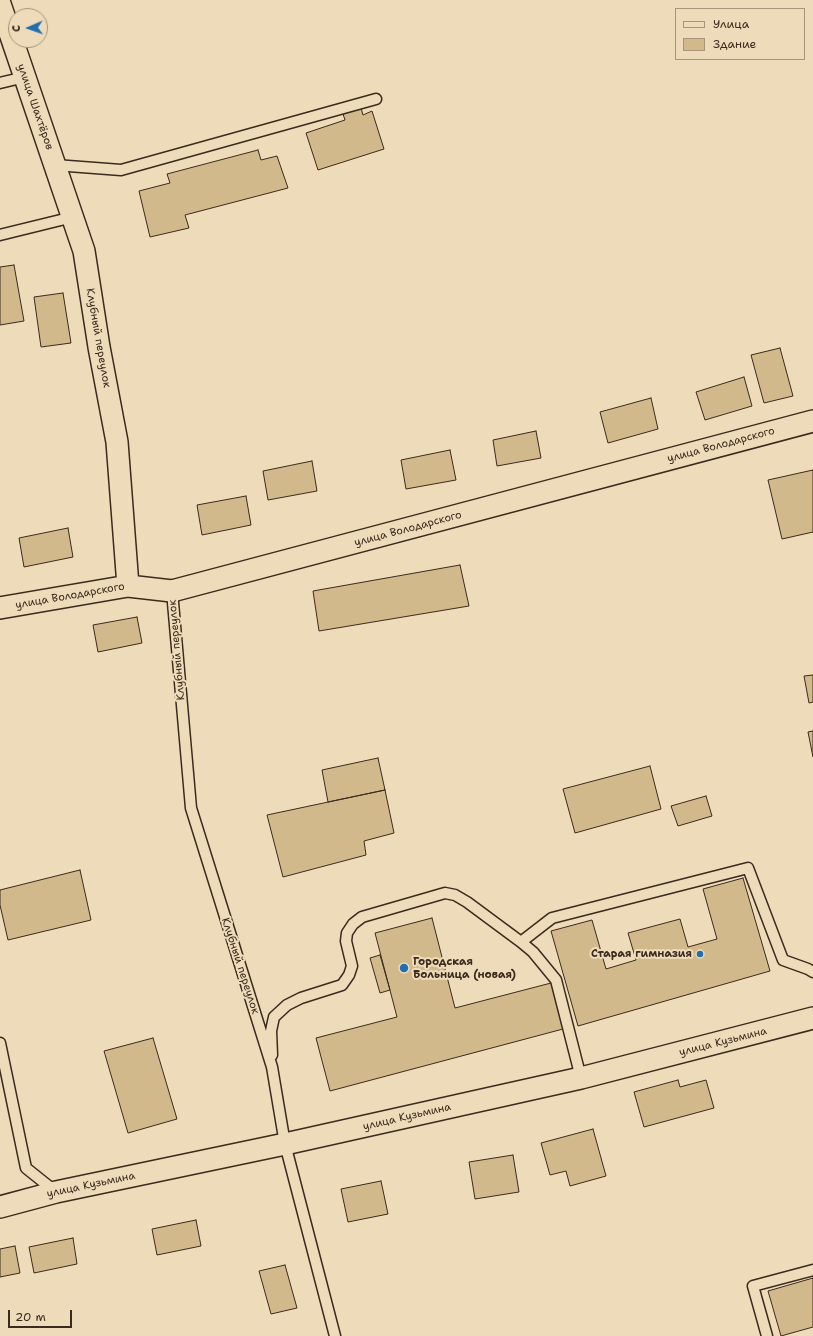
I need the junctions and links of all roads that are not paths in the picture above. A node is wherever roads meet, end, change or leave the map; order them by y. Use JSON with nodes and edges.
{"nodes":[{"id":1,"x":0,"y":4,"type":"edge"},
{"id":2,"x":25,"y":77,"type":"junction"},
{"id":3,"x":0,"y":83,"type":"edge"},
{"id":4,"x":376,"y":99,"type":"dead end"},
{"id":5,"x":55,"y":165,"type":"junction"},
{"id":6,"x":73,"y":218,"type":"junction"},
{"id":7,"x":0,"y":235,"type":"edge"},
{"id":8,"x":813,"y":421,"type":"edge"},
{"id":9,"x":128,"y":586,"type":"junction"},
{"id":10,"x":172,"y":592,"type":"junction"},
{"id":11,"x":0,"y":608,"type":"edge"},
{"id":12,"x":521,"y":942,"type":"junction"},
{"id":13,"x":813,"y":972,"type":"edge"},
{"id":14,"x":813,"y":1018,"type":"edge"},
{"id":15,"x":0,"y":1043,"type":"edge"},
{"id":16,"x":272,"y":1067,"type":"junction"},
{"id":17,"x":581,"y":1078,"type":"junction"},
{"id":18,"x":285,"y":1144,"type":"junction"},
{"id":19,"x":56,"y":1192,"type":"junction"},
{"id":20,"x":0,"y":1207,"type":"edge"},
{"id":21,"x":813,"y":1270,"type":"edge"},
{"id":22,"x":334,"y":1336,"type":"edge"},
{"id":23,"x":767,"y":1336,"type":"edge"}],
"edges":[{"from":1,"to":2,"type":"street","name":"улица Шахтёров"},
{"from":2,"to":3,"type":"lane"},
{"from":2,"to":5,"type":"street","name":"улица Шахтёров"},
{"from":4,"to":5,"type":"lane"},
{"from":5,"to":6,"type":"street","name":"Клубный переулок"},
{"from":6,"to":7,"type":"lane"},
{"from":6,"to":9,"type":"street","name":"Клубный переулок"},
{"from":8,"to":10,"type":"street","name":"улица Володарского"},
{"from":9,"to":10,"type":"street","name":"улица Володарского"},
{"from":9,"to":11,"type":"street","name":"улица Володарского"},
{"from":10,"to":16,"type":"lane","name":"Клубный переулок"},
{"from":12,"to":13,"type":"lane"},
{"from":12,"to":16,"type":"lane"},
{"from":12,"to":17,"type":"lane"},
{"from":14,"to":17,"type":"street","name":"улица Кузьмина"},
{"from":15,"to":19,"type":"lane"},
{"from":16,"to":18,"type":"lane","name":"Клубный переулок"},
{"from":17,"to":18,"type":"street","name":"улица Кузьмина"},
{"from":18,"to":19,"type":"street","name":"улица Кузьмина"},
{"from":18,"to":22,"type":"lane","name":"Клубный переулок"},
{"from":19,"to":20,"type":"street","name":"улица Кузьмина"},
{"from":21,"to":23,"type":"lane"}]}
